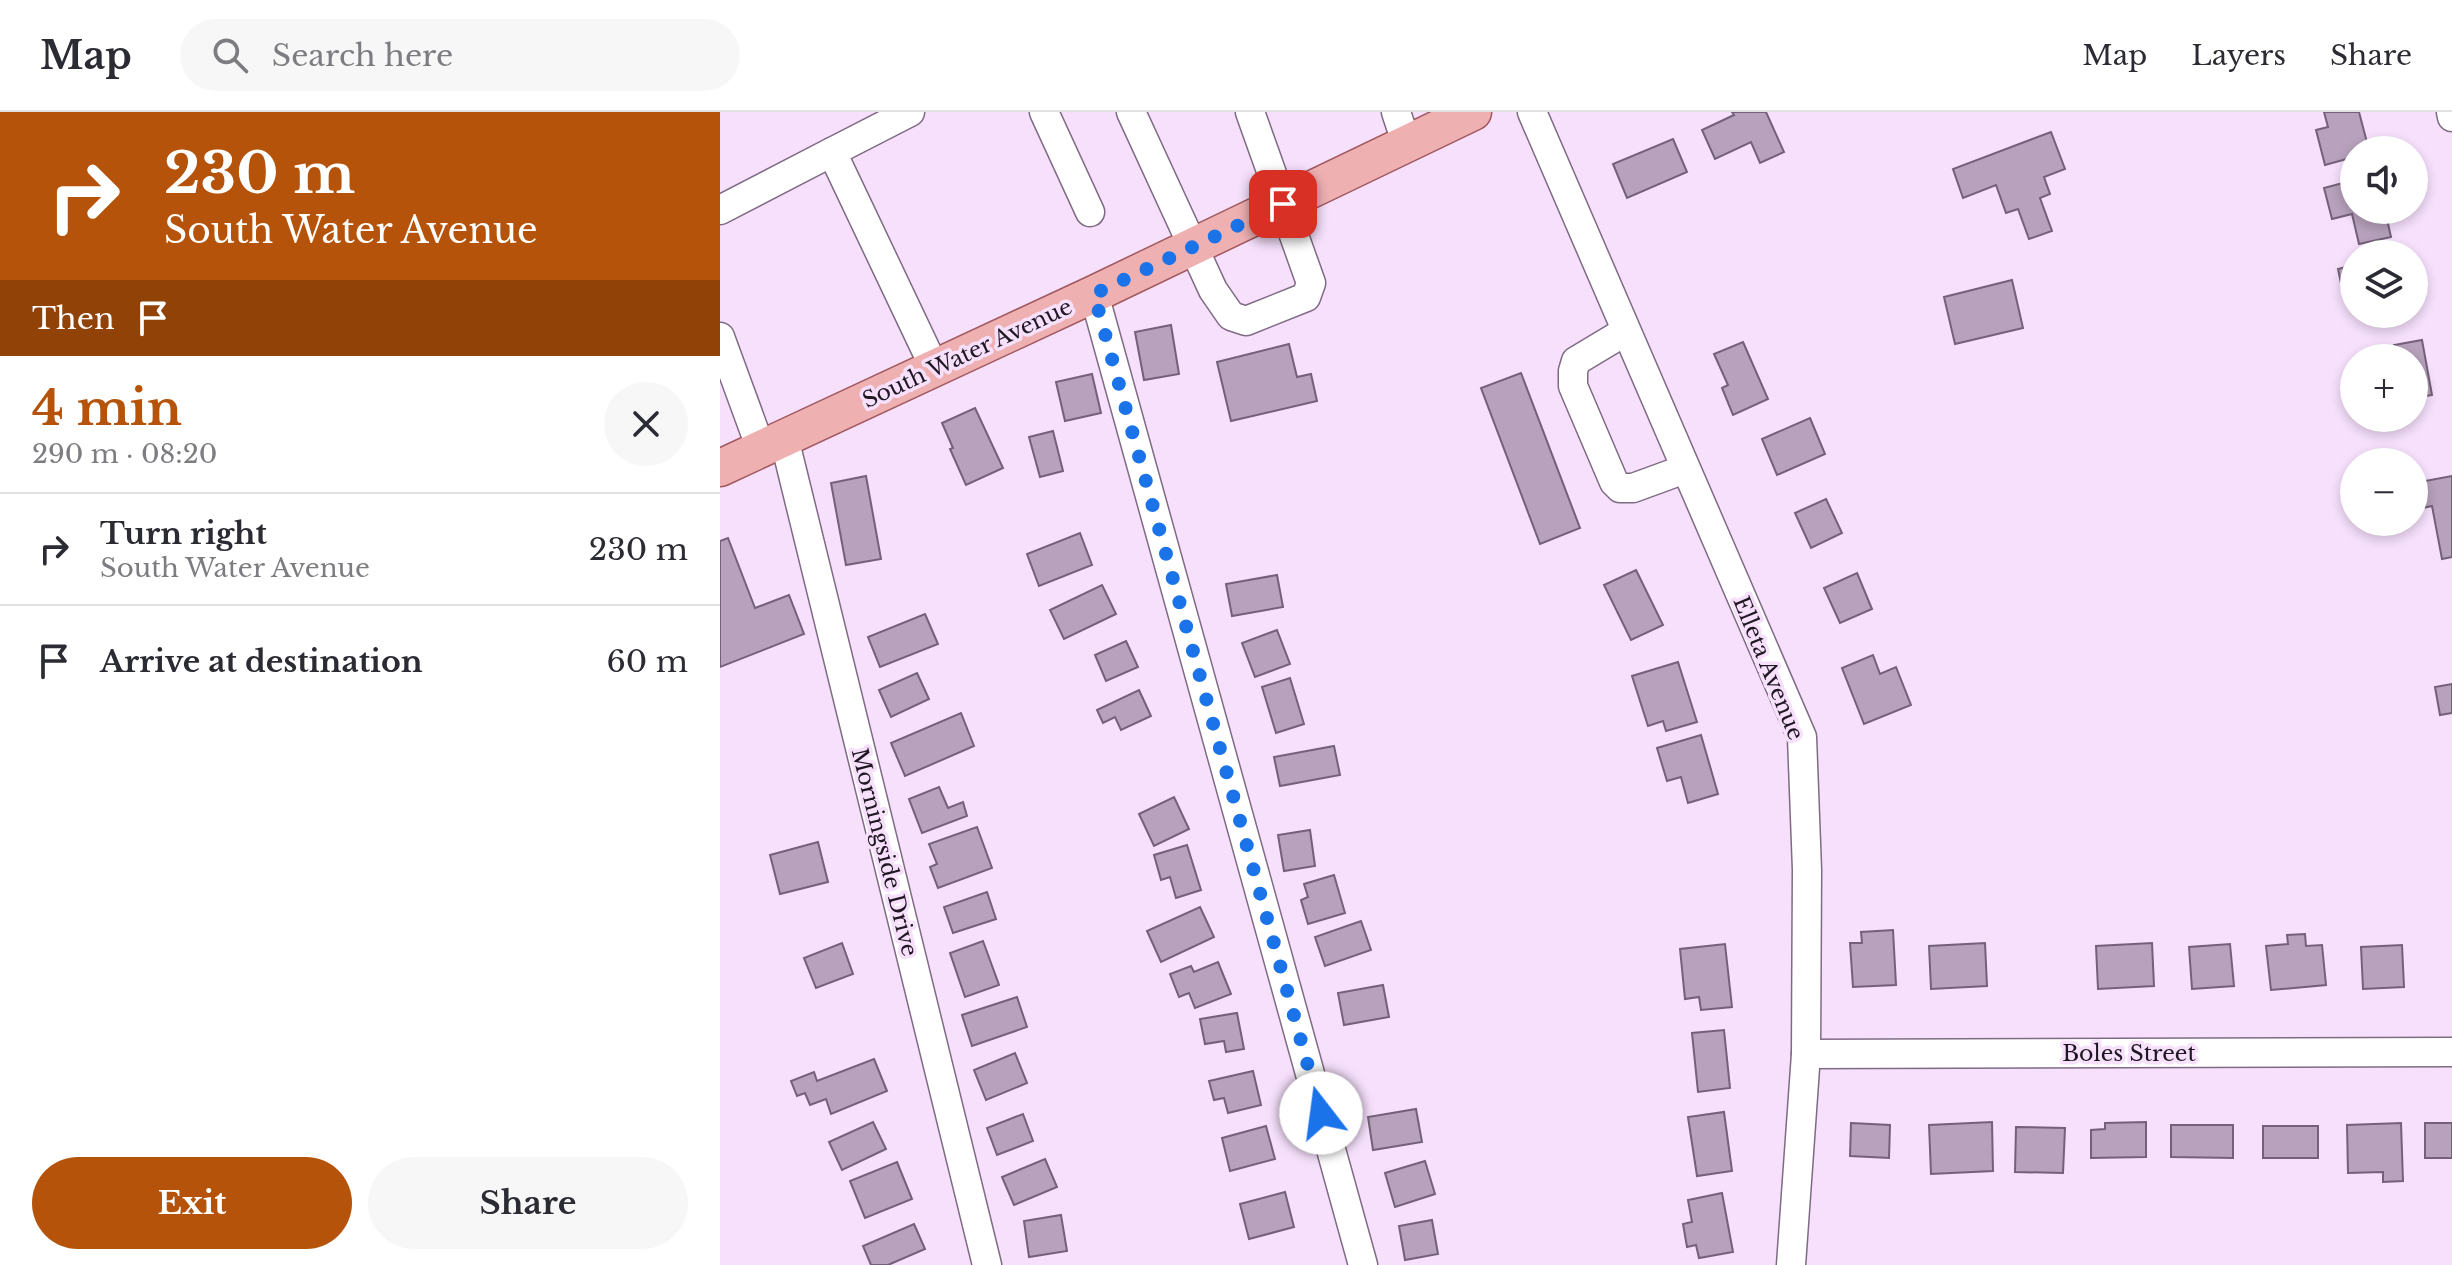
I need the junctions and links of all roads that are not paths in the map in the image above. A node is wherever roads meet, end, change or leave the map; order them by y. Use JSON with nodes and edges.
{"nodes":[{"id":1,"x":910,"y":112,"type":"edge"},
{"id":2,"x":1044,"y":112,"type":"edge"},
{"id":3,"x":1131,"y":112,"type":"edge"},
{"id":4,"x":1250,"y":112,"type":"edge"},
{"id":5,"x":1473,"y":112,"type":"edge"},
{"id":6,"x":1532,"y":112,"type":"edge"},
{"id":7,"x":1402,"y":128,"type":"edge"},
{"id":8,"x":832,"y":152,"type":"junction"},
{"id":9,"x":1283,"y":204,"type":"junction"},
{"id":10,"x":720,"y":210,"type":"edge"},
{"id":11,"x":1090,"y":212,"type":"dead end"},
{"id":12,"x":1194,"y":246,"type":"junction"},
{"id":13,"x":1094,"y":294,"type":"junction"},
{"id":14,"x":1626,"y":331,"type":"junction"},
{"id":15,"x":720,"y":337,"type":"edge"},
{"id":16,"x":935,"y":369,"type":"junction"},
{"id":17,"x":726,"y":371,"type":"edge"},
{"id":18,"x":773,"y":444,"type":"junction"},
{"id":19,"x":720,"y":468,"type":"edge"},
{"id":20,"x":1685,"y":469,"type":"junction"},
{"id":21,"x":2452,"y":1052,"type":"edge"},
{"id":22,"x":1806,"y":1054,"type":"junction"},
{"id":23,"x":987,"y":1265,"type":"edge"},
{"id":24,"x":1363,"y":1265,"type":"edge"},
{"id":25,"x":1791,"y":1265,"type":"edge"}],
"edges":[{"from":1,"to":8,"type":"street"},
{"from":2,"to":11,"type":"street"},
{"from":3,"to":12,"type":"street"},
{"from":4,"to":9,"type":"street"},
{"from":5,"to":7,"type":"main road","name":"South Water Avenue"},
{"from":6,"to":14,"type":"street","name":"Elleta Avenue"},
{"from":7,"to":9,"type":"main road","name":"South Water Avenue"},
{"from":8,"to":10,"type":"street"},
{"from":8,"to":16,"type":"street"},
{"from":9,"to":12,"type":"main road","name":"South Water Avenue"},
{"from":9,"to":12,"type":"street"},
{"from":12,"to":13,"type":"main road","name":"South Water Avenue"},
{"from":13,"to":16,"type":"main road","name":"South Water Avenue"},
{"from":13,"to":24,"type":"street"},
{"from":14,"to":20,"type":"street","name":"Elleta Avenue"},
{"from":14,"to":20,"type":"street"},
{"from":15,"to":17,"type":"street","name":"Morningside Drive"},
{"from":16,"to":18,"type":"main road","name":"South Water Avenue"},
{"from":17,"to":18,"type":"street","name":"Morningside Drive"},
{"from":18,"to":19,"type":"main road","name":"South Water Avenue"},
{"from":18,"to":23,"type":"street","name":"Morningside Drive"},
{"from":20,"to":22,"type":"street","name":"Elleta Avenue"},
{"from":21,"to":22,"type":"street","name":"Boles Street"},
{"from":22,"to":25,"type":"street","name":"Elleta Avenue"}]}
